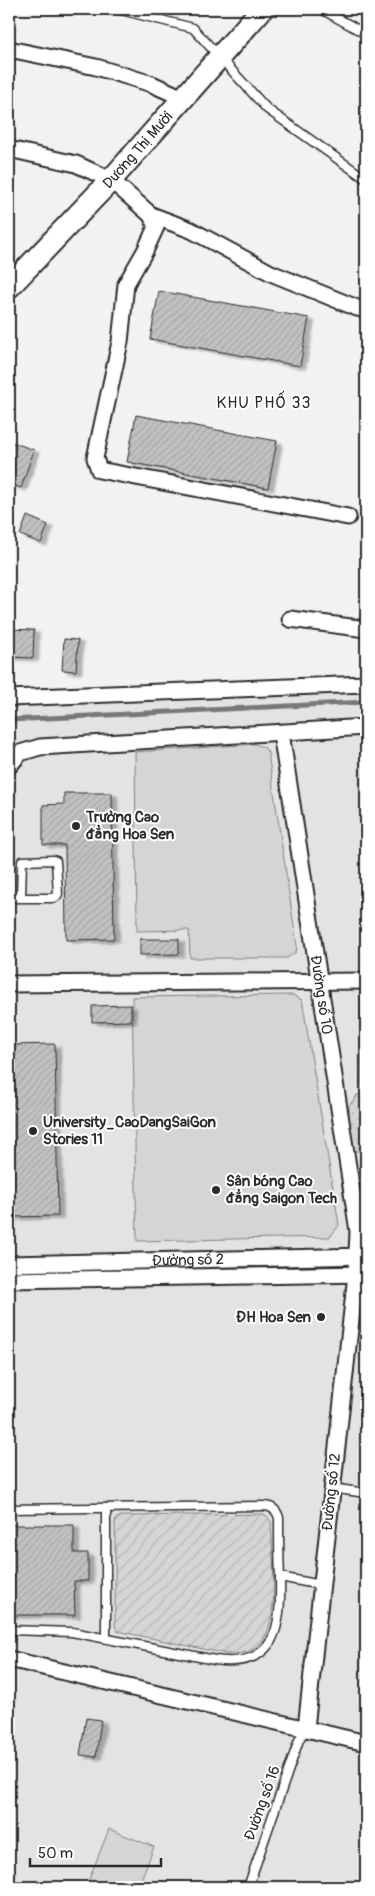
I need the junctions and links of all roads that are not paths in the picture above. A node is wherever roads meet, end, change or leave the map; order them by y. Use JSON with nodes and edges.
{"nodes":[{"id":1,"x":117,"y":9,"type":"edge"},
{"id":2,"x":262,"y":9,"type":"edge"},
{"id":3,"x":321,"y":9,"type":"edge"},
{"id":4,"x":366,"y":34,"type":"edge"},
{"id":5,"x":9,"y":49,"type":"edge"},
{"id":6,"x":219,"y":57,"type":"junction"},
{"id":7,"x":183,"y":98,"type":"junction"},
{"id":8,"x":9,"y":149,"type":"edge"},
{"id":9,"x":366,"y":179,"type":"edge"},
{"id":10,"x":111,"y":180,"type":"junction"},
{"id":11,"x":152,"y":215,"type":"junction"},
{"id":12,"x":9,"y":287,"type":"edge"},
{"id":13,"x":366,"y":310,"type":"edge"},
{"id":14,"x":348,"y":517,"type":"dead end"},
{"id":15,"x":290,"y":619,"type":"dead end"},
{"id":16,"x":366,"y":629,"type":"edge"},
{"id":17,"x":366,"y":684,"type":"edge"},
{"id":18,"x":9,"y":698,"type":"edge"},
{"id":19,"x":366,"y":728,"type":"edge"},
{"id":20,"x":281,"y":733,"type":"junction"},
{"id":21,"x":9,"y":766,"type":"edge"},
{"id":22,"x":9,"y":898,"type":"edge"},
{"id":23,"x":21,"y":898,"type":"junction"},
{"id":24,"x":319,"y":981,"type":"junction"},
{"id":25,"x":366,"y":981,"type":"edge"},
{"id":26,"x":9,"y":984,"type":"edge"},
{"id":27,"x":362,"y":1256,"type":"edge"},
{"id":28,"x":176,"y":1260,"type":"junction"},
{"id":29,"x":9,"y":1264,"type":"edge"},
{"id":30,"x":361,"y":1274,"type":"edge"},
{"id":31,"x":176,"y":1277,"type":"junction"},
{"id":32,"x":9,"y":1280,"type":"edge"},
{"id":33,"x":331,"y":1488,"type":"junction"},
{"id":34,"x":366,"y":1493,"type":"edge"},
{"id":35,"x":106,"y":1508,"type":"junction"},
{"id":36,"x":9,"y":1509,"type":"edge"},
{"id":37,"x":280,"y":1577,"type":"junction"},
{"id":38,"x":321,"y":1585,"type":"junction"},
{"id":39,"x":9,"y":1630,"type":"edge"},
{"id":40,"x":106,"y":1638,"type":"junction"},
{"id":41,"x":9,"y":1659,"type":"edge"},
{"id":42,"x":306,"y":1728,"type":"junction"},
{"id":43,"x":366,"y":1743,"type":"edge"},
{"id":44,"x":248,"y":1887,"type":"edge"}],
"edges":[{"from":1,"to":6,"type":"lane"},
{"from":2,"to":6,"type":"street","name":"Dương Thị Mười"},
{"from":3,"to":4,"type":"lane"},
{"from":5,"to":7,"type":"street"},
{"from":6,"to":7,"type":"street","name":"Dương Thị Mười"},
{"from":6,"to":9,"type":"lane"},
{"from":7,"to":10,"type":"street","name":"Dương Thị Mười"},
{"from":8,"to":10,"type":"street"},
{"from":10,"to":11,"type":"street"},
{"from":10,"to":12,"type":"street","name":"Dương Thị Mười"},
{"from":11,"to":13,"type":"street"},
{"from":11,"to":14,"type":"street"},
{"from":15,"to":16,"type":"street"},
{"from":17,"to":18,"type":"street"},
{"from":19,"to":20,"type":"street"},
{"from":20,"to":21,"type":"street"},
{"from":20,"to":24,"type":"street","name":"Đường số 10"},
{"from":22,"to":23,"type":"lane"},
{"from":23,"to":23,"type":"lane"},
{"from":24,"to":25,"type":"street"},
{"from":24,"to":26,"type":"street"},
{"from":24,"to":27,"type":"street","name":"Đường số 10"},
{"from":27,"to":28,"type":"street","name":"Đường số 2"},
{"from":27,"to":30,"type":"street","name":"Đường số 12"},
{"from":28,"to":29,"type":"street","name":"Đường số 2"},
{"from":28,"to":31,"type":"street"},
{"from":30,"to":31,"type":"street","name":"Đường số 2"},
{"from":30,"to":33,"type":"street","name":"Đường số 12"},
{"from":31,"to":32,"type":"street","name":"Đường số 2"},
{"from":33,"to":34,"type":"lane"},
{"from":33,"to":38,"type":"street","name":"Đường số 12"},
{"from":35,"to":36,"type":"lane"},
{"from":35,"to":37,"type":"lane"},
{"from":35,"to":40,"type":"lane"},
{"from":37,"to":38,"type":"lane"},
{"from":37,"to":40,"type":"lane"},
{"from":38,"to":42,"type":"street","name":"Đường số 12"},
{"from":39,"to":40,"type":"lane"},
{"from":41,"to":42,"type":"street"},
{"from":42,"to":43,"type":"street"},
{"from":42,"to":44,"type":"lane","name":"Đường số 16"}]}
